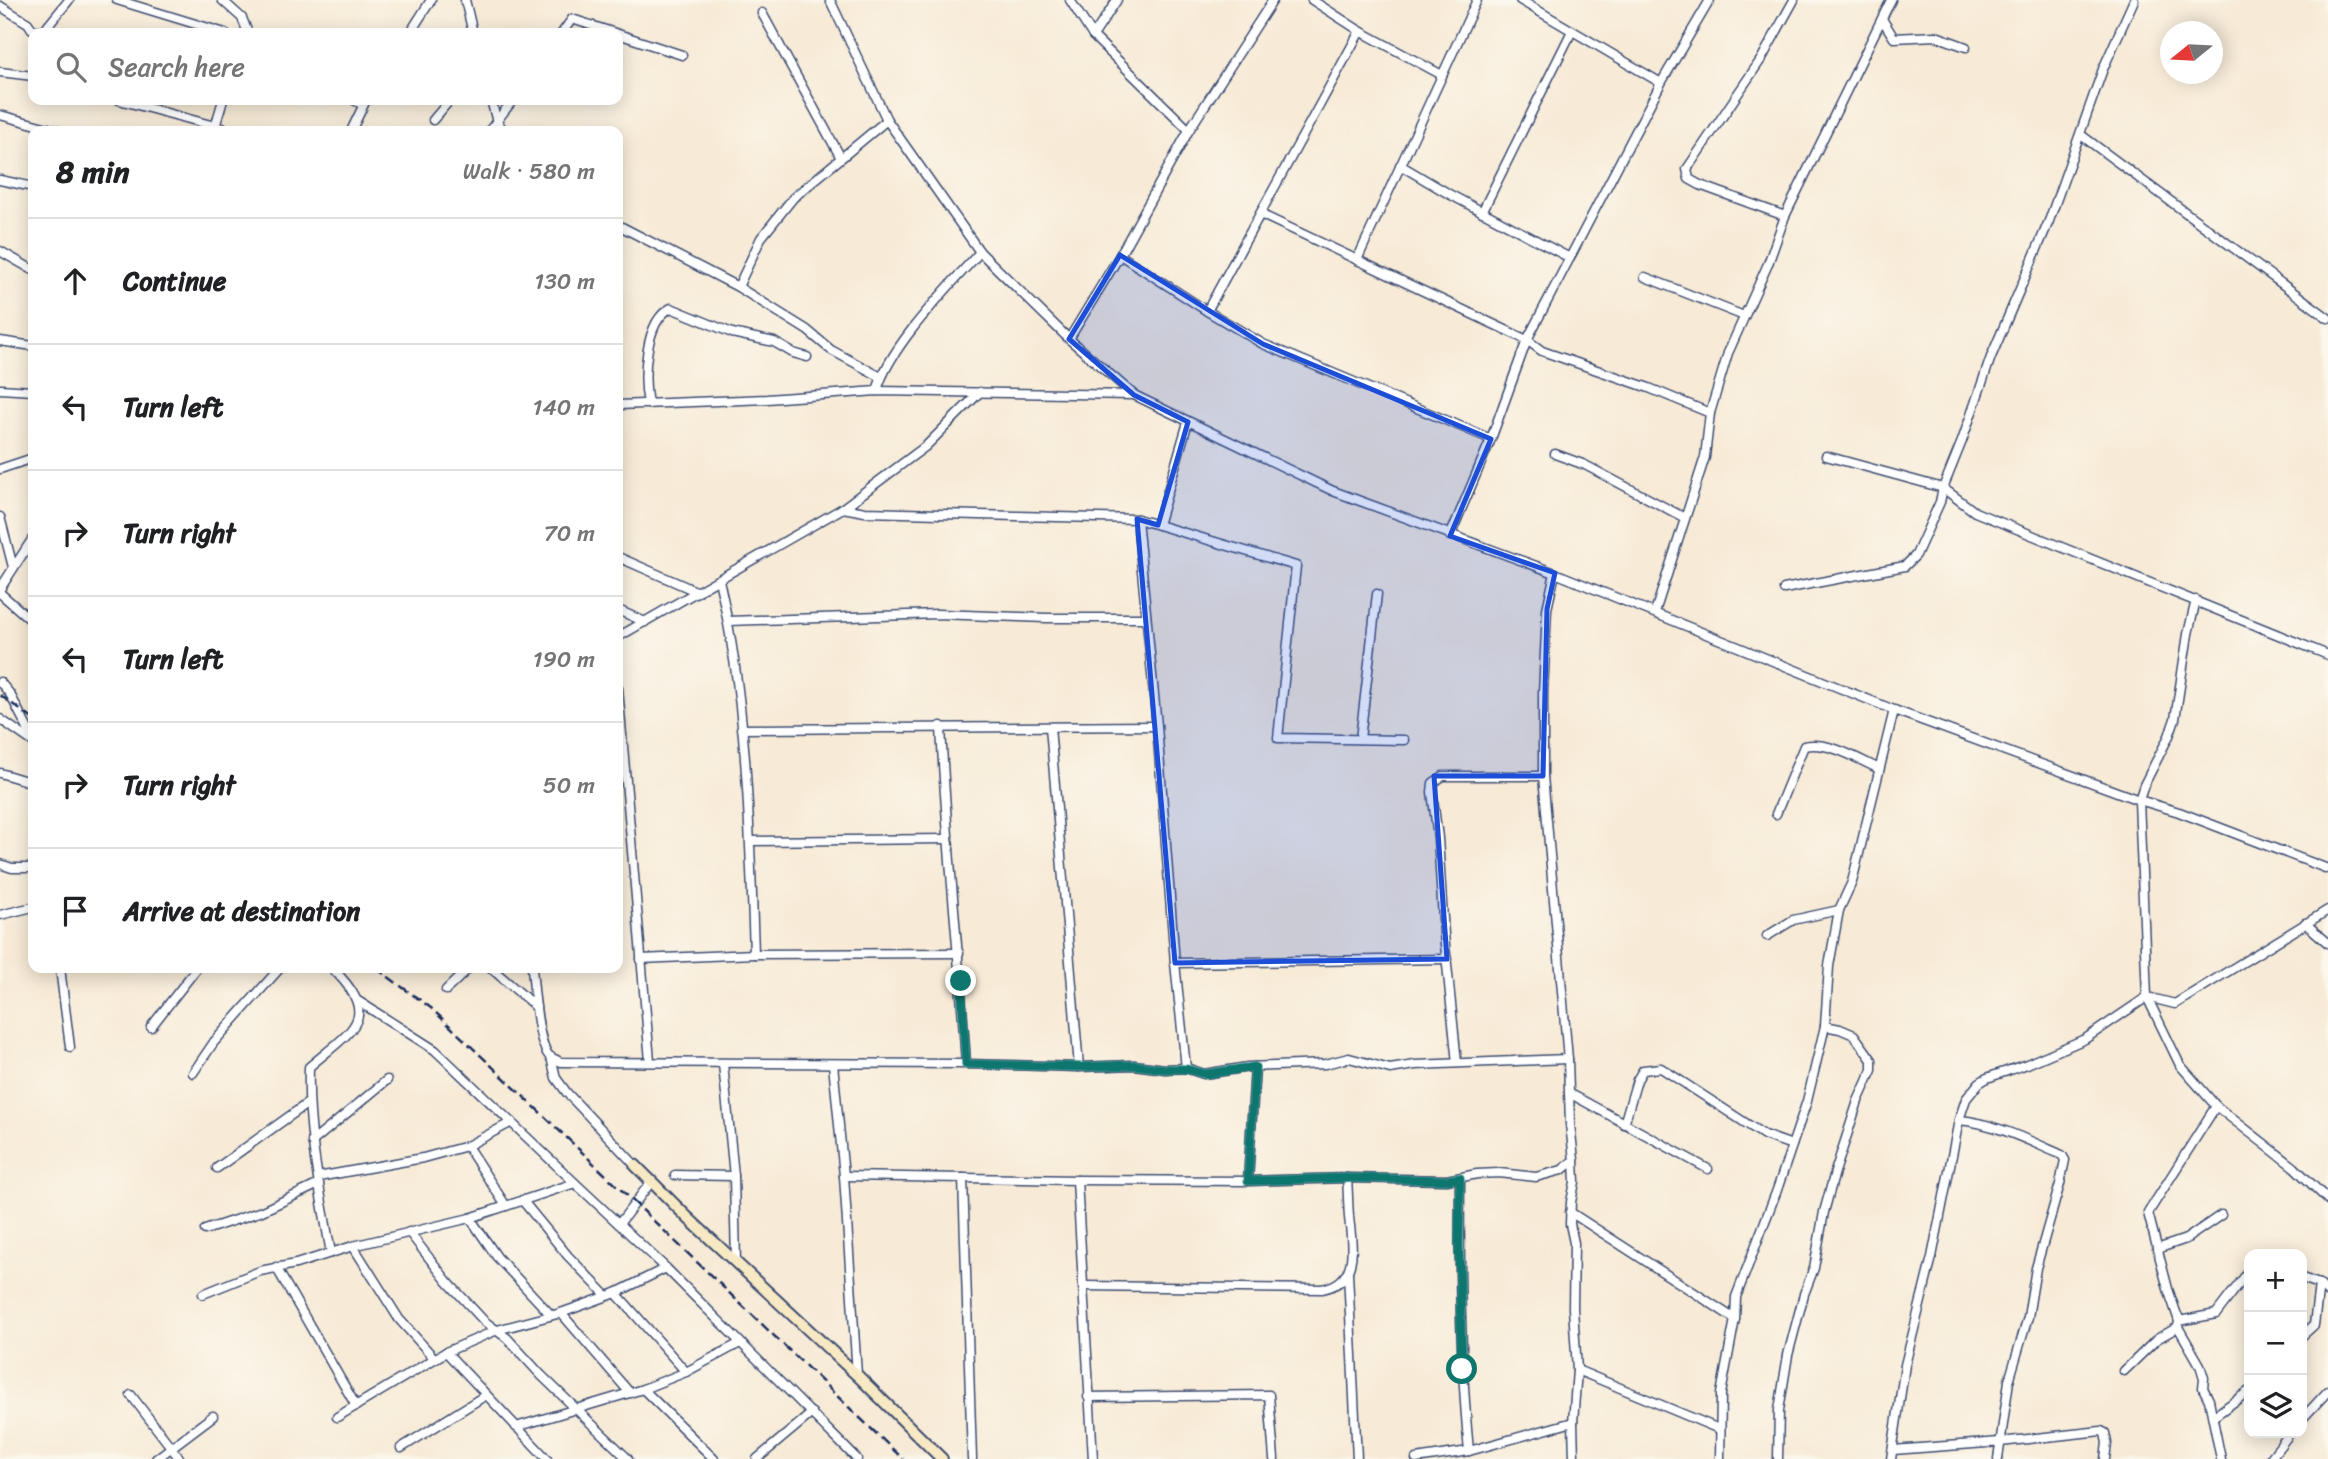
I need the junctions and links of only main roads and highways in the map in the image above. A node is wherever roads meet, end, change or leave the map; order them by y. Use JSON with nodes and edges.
{"nodes":[{"id":1,"x":635,"y":1165,"type":"road end"},
{"id":2,"x":942,"y":1459,"type":"edge"}],
"edges":[{"from":1,"to":2,"type":"main road"}]}
